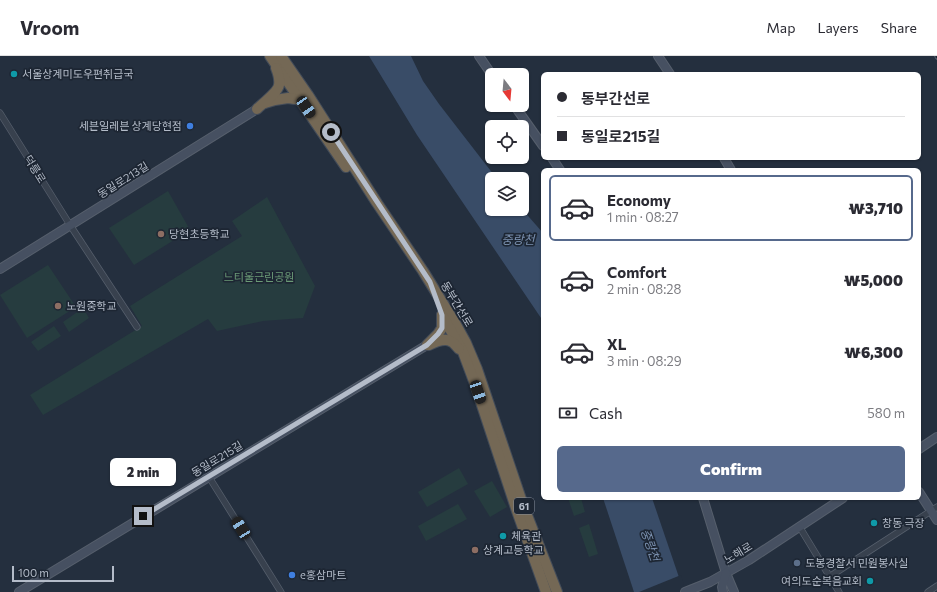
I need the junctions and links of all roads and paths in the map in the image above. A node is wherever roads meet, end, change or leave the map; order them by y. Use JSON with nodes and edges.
{"nodes":[{"id":1,"x":479,"y":56,"type":"edge"},
{"id":2,"x":658,"y":56,"type":"edge"},
{"id":3,"x":275,"y":57,"type":"edge"},
{"id":4,"x":487,"y":68,"type":"edge"},
{"id":5,"x":669,"y":72,"type":"edge"},
{"id":6,"x":302,"y":100,"type":"junction"},
{"id":7,"x":257,"y":109,"type":"junction"},
{"id":8,"x":519,"y":112,"type":"edge"},
{"id":9,"x":0,"y":113,"type":"edge"},
{"id":10,"x":541,"y":143,"type":"edge"},
{"id":11,"x":378,"y":203,"type":"junction"},
{"id":12,"x":70,"y":225,"type":"junction"},
{"id":13,"x":0,"y":269,"type":"edge"},
{"id":14,"x":430,"y":282,"type":"junction"},
{"id":15,"x":442,"y":315,"type":"junction"},
{"id":16,"x":137,"y":327,"type":"dead end"},
{"id":17,"x":427,"y":345,"type":"junction"},
{"id":18,"x":462,"y":352,"type":"junction"},
{"id":19,"x":937,"y":437,"type":"edge"},
{"id":20,"x":921,"y":448,"type":"edge"},
{"id":21,"x":209,"y":477,"type":"junction"},
{"id":22,"x":921,"y":494,"type":"edge"},
{"id":23,"x":704,"y":500,"type":"edge"},
{"id":24,"x":840,"y":500,"type":"edge"},
{"id":25,"x":934,"y":509,"type":"edge"},
{"id":26,"x":937,"y":520,"type":"edge"},
{"id":27,"x":799,"y":526,"type":"junction"},
{"id":28,"x":726,"y":573,"type":"junction"},
{"id":29,"x":829,"y":577,"type":"junction"},
{"id":30,"x":937,"y":586,"type":"edge"},
{"id":31,"x":19,"y":592,"type":"edge"},
{"id":32,"x":281,"y":592,"type":"edge"},
{"id":33,"x":546,"y":592,"type":"edge"},
{"id":34,"x":557,"y":592,"type":"edge"},
{"id":35,"x":686,"y":592,"type":"edge"},
{"id":36,"x":723,"y":592,"type":"edge"},
{"id":37,"x":734,"y":592,"type":"edge"},
{"id":38,"x":839,"y":592,"type":"edge"},
{"id":39,"x":928,"y":592,"type":"edge"}],
"edges":[{"from":1,"to":4,"type":"main road"},
{"from":2,"to":5,"type":"main road"},
{"from":3,"to":6,"type":"highway"},
{"from":3,"to":7,"type":"highway"},
{"from":3,"to":11,"type":"highway","name":"동부간선로","number":"61"},
{"from":6,"to":7,"type":"highway"},
{"from":6,"to":11,"type":"highway"},
{"from":7,"to":12,"type":"main road","name":"동일로213길"},
{"from":8,"to":10,"type":"main road"},
{"from":9,"to":12,"type":"street","name":"덕릉로"},
{"from":11,"to":14,"type":"highway","name":"동부간선로","number":"61"},
{"from":12,"to":13,"type":"main road","name":"동일로213길"},
{"from":12,"to":16,"type":"street","name":"덕릉로"},
{"from":14,"to":15,"type":"highway"},
{"from":14,"to":34,"type":"highway","name":"동부간선로","number":"61"},
{"from":15,"to":17,"type":"highway"},
{"from":15,"to":18,"type":"highway"},
{"from":17,"to":18,"type":"highway"},
{"from":17,"to":21,"type":"main road","name":"동일로215길"},
{"from":18,"to":33,"type":"highway"},
{"from":19,"to":20,"type":"main road"},
{"from":21,"to":31,"type":"main road","name":"동일로215길"},
{"from":21,"to":32,"type":"street"},
{"from":22,"to":25,"type":"main road"},
{"from":23,"to":28,"type":"main road"},
{"from":24,"to":27,"type":"main road","name":"노해로"},
{"from":25,"to":26,"type":"main road"},
{"from":25,"to":29,"type":"street"},
{"from":27,"to":28,"type":"main road","name":"노해로"},
{"from":27,"to":29,"type":"street"},
{"from":28,"to":35,"type":"main road","name":"노해로"},
{"from":28,"to":36,"type":"main road"},
{"from":28,"to":37,"type":"main road"},
{"from":29,"to":38,"type":"street"},
{"from":30,"to":39,"type":"street"}]}
